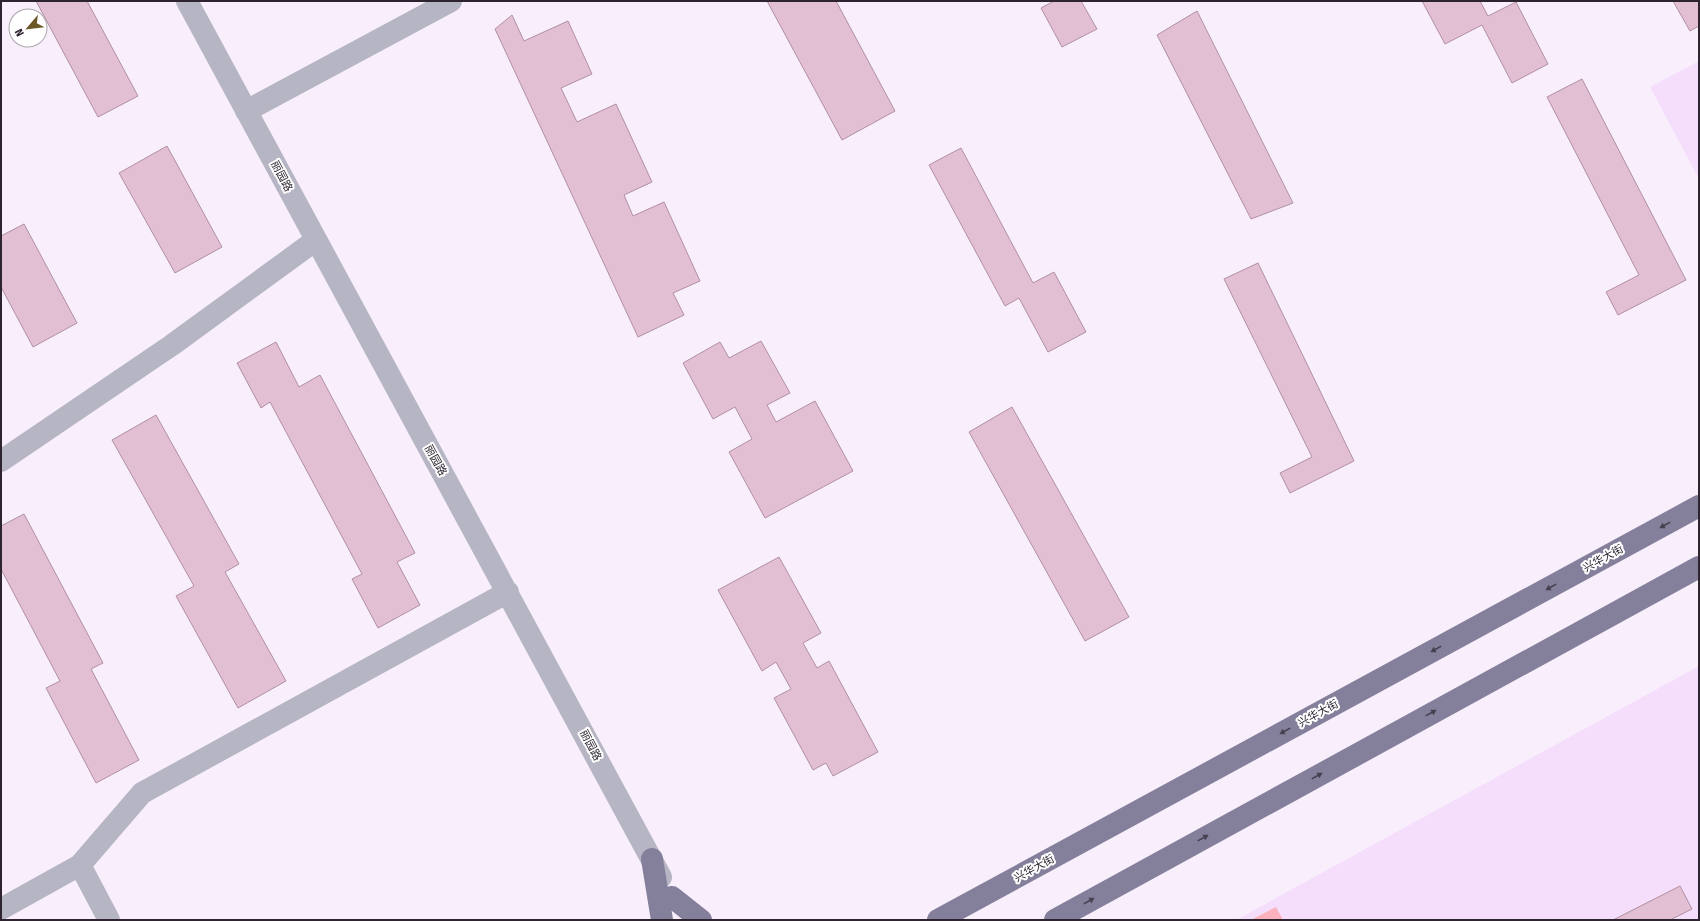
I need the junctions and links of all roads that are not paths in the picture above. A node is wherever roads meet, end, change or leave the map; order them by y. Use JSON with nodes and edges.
{"nodes":[{"id":1,"x":187,"y":1,"type":"edge"},
{"id":2,"x":451,"y":1,"type":"edge"},
{"id":3,"x":246,"y":111,"type":"junction"},
{"id":4,"x":316,"y":240,"type":"junction"},
{"id":5,"x":1,"y":461,"type":"edge"},
{"id":6,"x":1699,"y":506,"type":"edge"},
{"id":7,"x":1699,"y":567,"type":"edge"},
{"id":8,"x":508,"y":592,"type":"junction"},
{"id":9,"x":652,"y":859,"type":"junction"},
{"id":10,"x":80,"y":865,"type":"junction"},
{"id":11,"x":672,"y":897,"type":"junction"},
{"id":12,"x":1,"y":909,"type":"edge"},
{"id":13,"x":109,"y":920,"type":"edge"},
{"id":14,"x":662,"y":920,"type":"edge"},
{"id":15,"x":684,"y":920,"type":"edge"},
{"id":16,"x":701,"y":920,"type":"edge"},
{"id":17,"x":938,"y":920,"type":"edge"},
{"id":18,"x":1055,"y":920,"type":"edge"}],
"edges":[{"from":1,"to":3,"type":"street","name":"丽园路"},
{"from":2,"to":3,"type":"street"},
{"from":3,"to":4,"type":"street","name":"丽园路"},
{"from":4,"to":5,"type":"street"},
{"from":4,"to":8,"type":"street","name":"丽园路"},
{"from":6,"to":17,"type":"main road","name":"兴华大街","one_way":true},
{"from":18,"to":7,"type":"main road","one_way":true},
{"from":8,"to":9,"type":"street","name":"丽园路"},
{"from":8,"to":10,"type":"street"},
{"from":9,"to":11,"type":"street","name":"丽园路"},
{"from":9,"to":14,"type":"main road"},
{"from":10,"to":12,"type":"street"},
{"from":10,"to":13,"type":"street"},
{"from":11,"to":15,"type":"street","name":"丽园路"},
{"from":11,"to":16,"type":"main road"}]}
